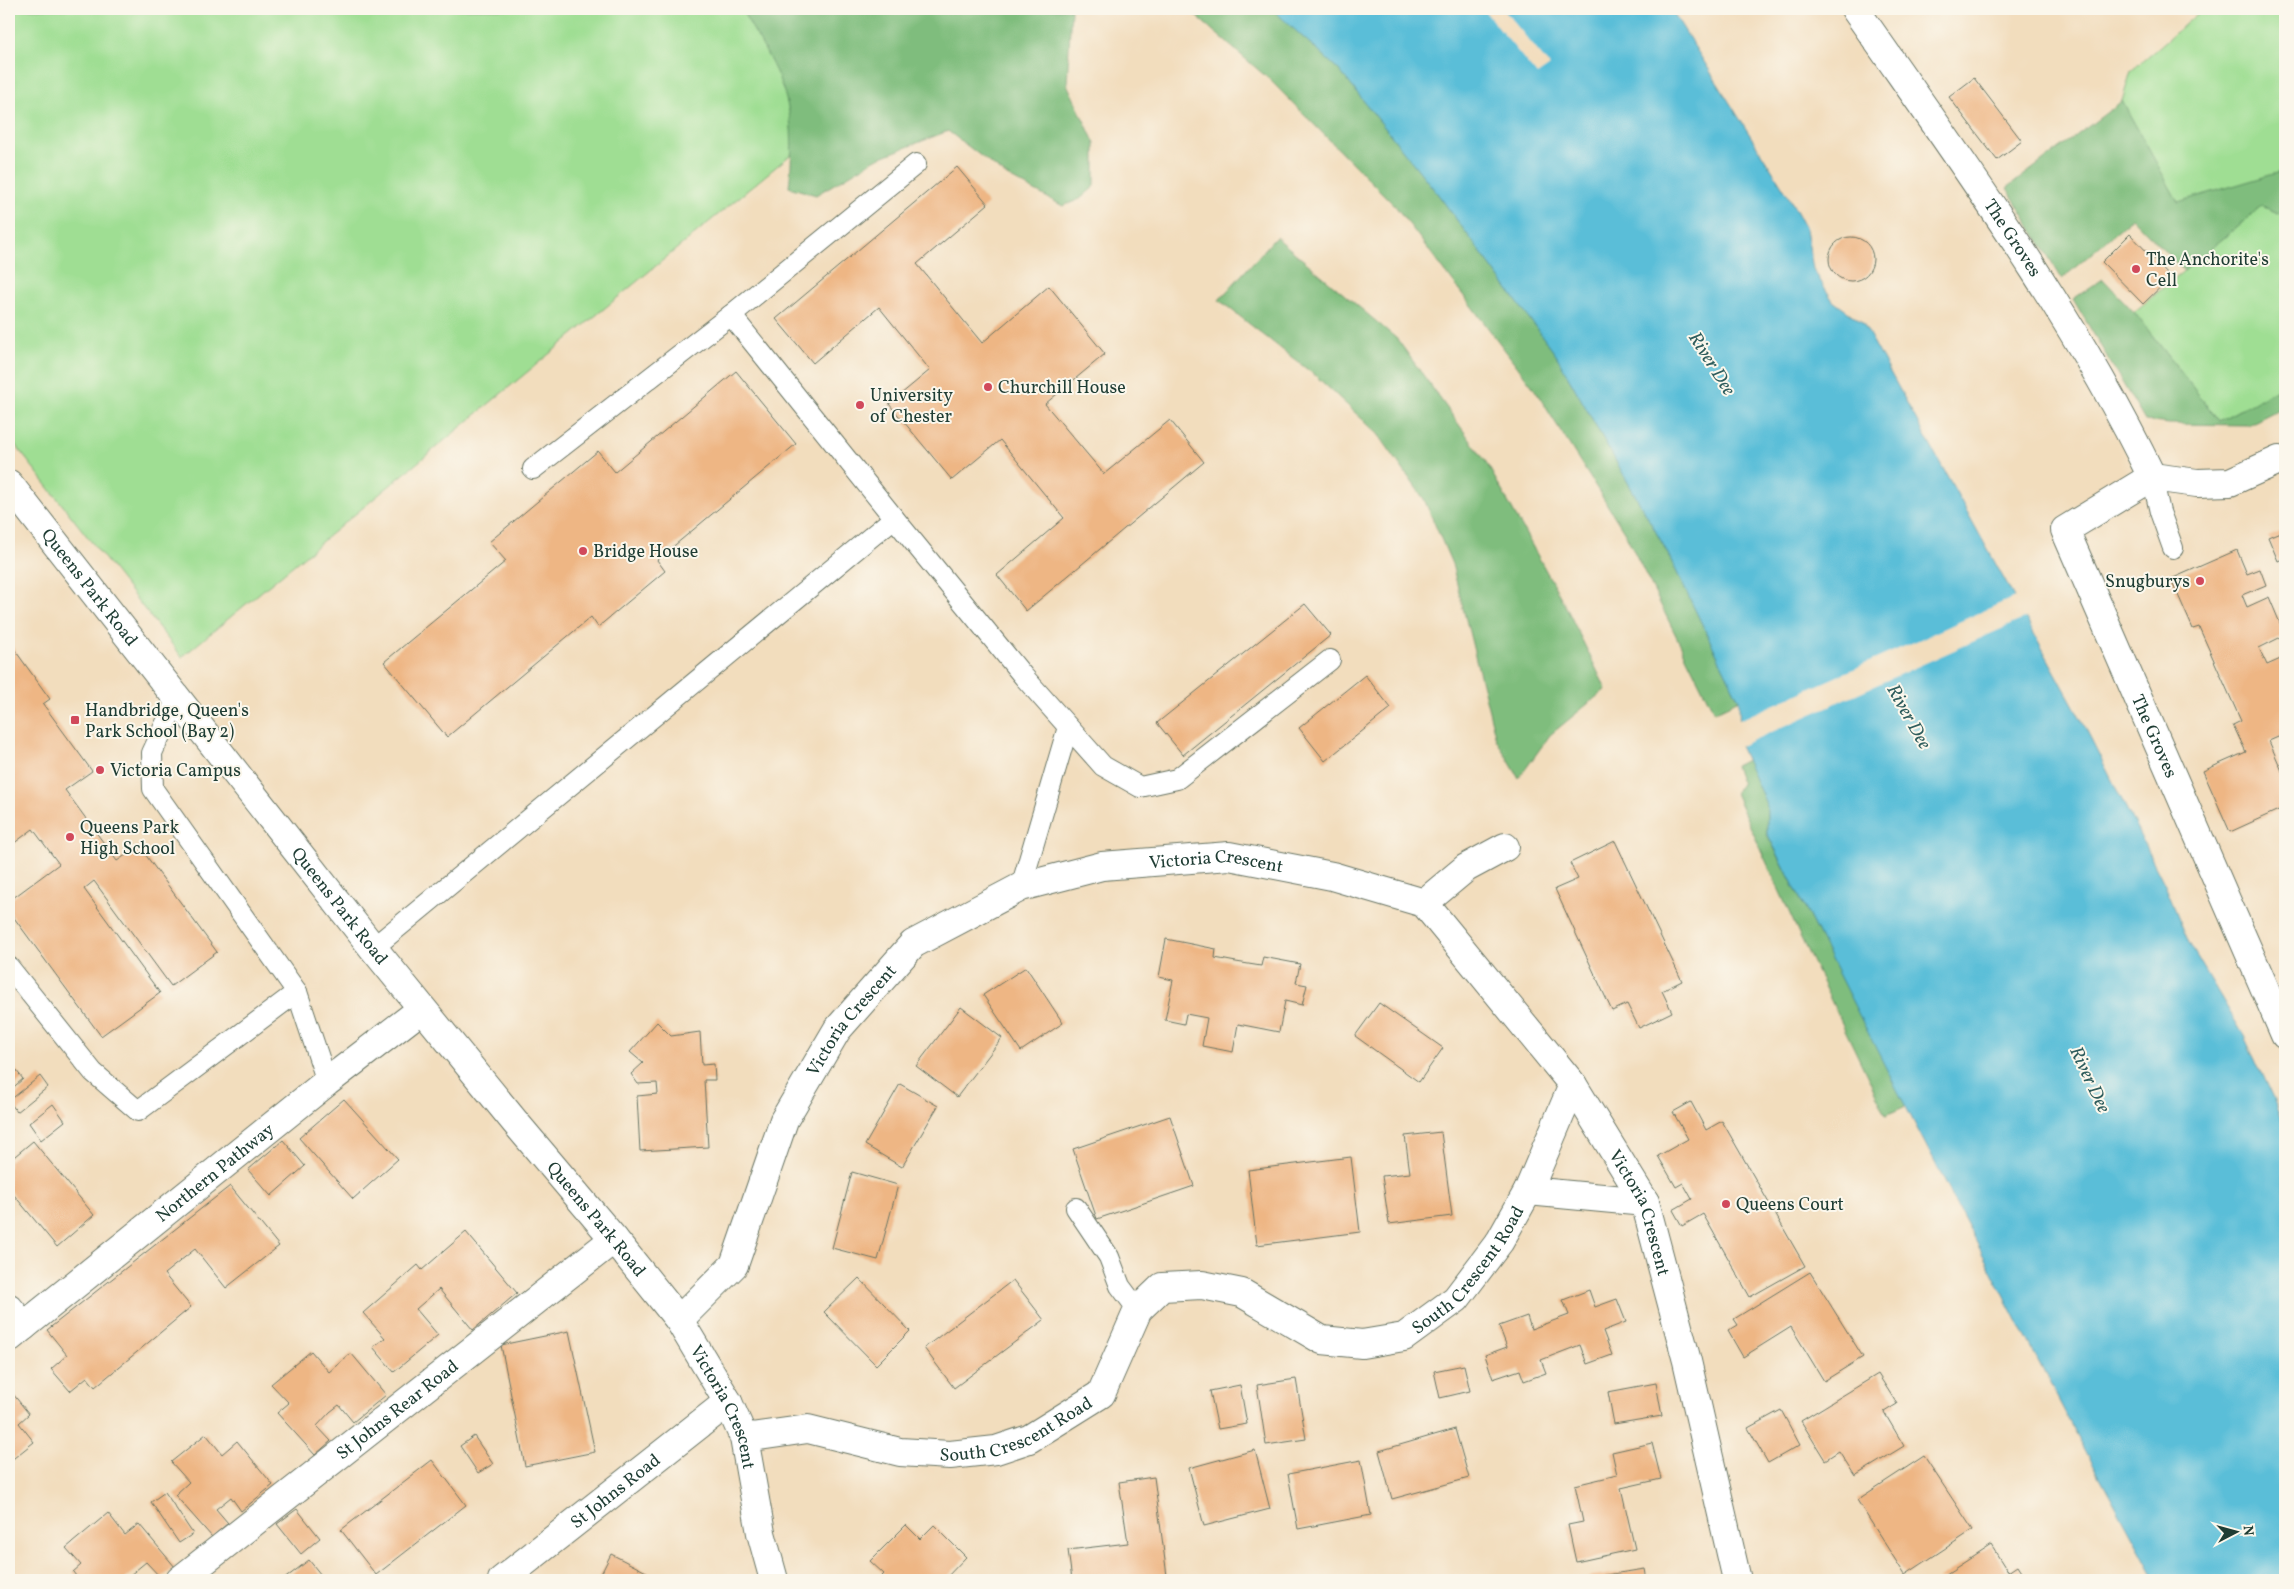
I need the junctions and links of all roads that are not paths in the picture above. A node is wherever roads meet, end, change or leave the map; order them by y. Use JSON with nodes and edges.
{"nodes":[{"id":1,"x":1855,"y":9,"type":"edge"},
{"id":2,"x":916,"y":164,"type":"dead end"},
{"id":3,"x":731,"y":315,"type":"junction"},
{"id":4,"x":2285,"y":462,"type":"edge"},
{"id":5,"x":534,"y":469,"type":"dead end"},
{"id":6,"x":2152,"y":477,"type":"junction"},
{"id":7,"x":9,"y":484,"type":"edge"},
{"id":8,"x":894,"y":518,"type":"junction"},
{"id":9,"x":2173,"y":548,"type":"dead end"},
{"id":10,"x":1330,"y":660,"type":"dead end"},
{"id":11,"x":177,"y":699,"type":"junction"},
{"id":12,"x":1068,"y":727,"type":"junction"},
{"id":13,"x":1505,"y":847,"type":"dead end"},
{"id":14,"x":1021,"y":887,"type":"junction"},
{"id":15,"x":1424,"y":903,"type":"junction"},
{"id":16,"x":373,"y":948,"type":"junction"},
{"id":17,"x":9,"y":967,"type":"edge"},
{"id":18,"x":297,"y":992,"type":"junction"},
{"id":19,"x":422,"y":1008,"type":"junction"},
{"id":20,"x":2285,"y":1035,"type":"edge"},
{"id":21,"x":327,"y":1082,"type":"junction"},
{"id":22,"x":1573,"y":1086,"type":"junction"},
{"id":23,"x":1528,"y":1191,"type":"junction"},
{"id":24,"x":1645,"y":1202,"type":"junction"},
{"id":25,"x":1076,"y":1208,"type":"dead end"},
{"id":26,"x":614,"y":1239,"type":"junction"},
{"id":27,"x":1138,"y":1310,"type":"junction"},
{"id":28,"x":679,"y":1320,"type":"junction"},
{"id":29,"x":14,"y":1324,"type":"edge"},
{"id":30,"x":728,"y":1402,"type":"junction"},
{"id":31,"x":744,"y":1438,"type":"junction"},
{"id":32,"x":180,"y":1580,"type":"edge"},
{"id":33,"x":502,"y":1580,"type":"edge"},
{"id":34,"x":774,"y":1580,"type":"edge"},
{"id":35,"x":1737,"y":1580,"type":"edge"}],
"edges":[{"from":1,"to":6,"type":"street","name":"The Groves"},
{"from":2,"to":3,"type":"lane"},
{"from":3,"to":5,"type":"lane"},
{"from":3,"to":8,"type":"lane"},
{"from":4,"to":6,"type":"street"},
{"from":6,"to":9,"type":"lane"},
{"from":6,"to":20,"type":"street","name":"The Groves"},
{"from":7,"to":11,"type":"street","name":"Queens Park Road"},
{"from":8,"to":12,"type":"lane"},
{"from":8,"to":16,"type":"lane"},
{"from":10,"to":12,"type":"lane"},
{"from":11,"to":16,"type":"street","name":"Queens Park Road"},
{"from":11,"to":18,"type":"lane"},
{"from":12,"to":14,"type":"lane"},
{"from":13,"to":15,"type":"street"},
{"from":14,"to":15,"type":"street","name":"Victoria Crescent"},
{"from":14,"to":28,"type":"street","name":"Victoria Crescent"},
{"from":15,"to":22,"type":"street","name":"Victoria Crescent"},
{"from":16,"to":19,"type":"street","name":"Queens Park Road"},
{"from":17,"to":18,"type":"lane"},
{"from":18,"to":21,"type":"lane"},
{"from":19,"to":21,"type":"street","name":"Northern Pathway"},
{"from":19,"to":26,"type":"street","name":"Queens Park Road"},
{"from":21,"to":29,"type":"street","name":"Northern Pathway"},
{"from":22,"to":23,"type":"street","name":"South Crescent Road"},
{"from":22,"to":24,"type":"street","name":"Victoria Crescent"},
{"from":23,"to":24,"type":"street","name":"South Crescent Road"},
{"from":23,"to":27,"type":"street","name":"South Crescent Road"},
{"from":24,"to":35,"type":"street","name":"Victoria Crescent"},
{"from":25,"to":27,"type":"lane"},
{"from":26,"to":28,"type":"street","name":"Queens Park Road"},
{"from":26,"to":32,"type":"street","name":"St Johns Rear Road"},
{"from":27,"to":31,"type":"street","name":"South Crescent Road"},
{"from":28,"to":30,"type":"street","name":"Victoria Crescent"},
{"from":30,"to":31,"type":"street","name":"Victoria Crescent"},
{"from":30,"to":33,"type":"street","name":"St Johns Road"},
{"from":31,"to":34,"type":"street","name":"Victoria Crescent"}]}
